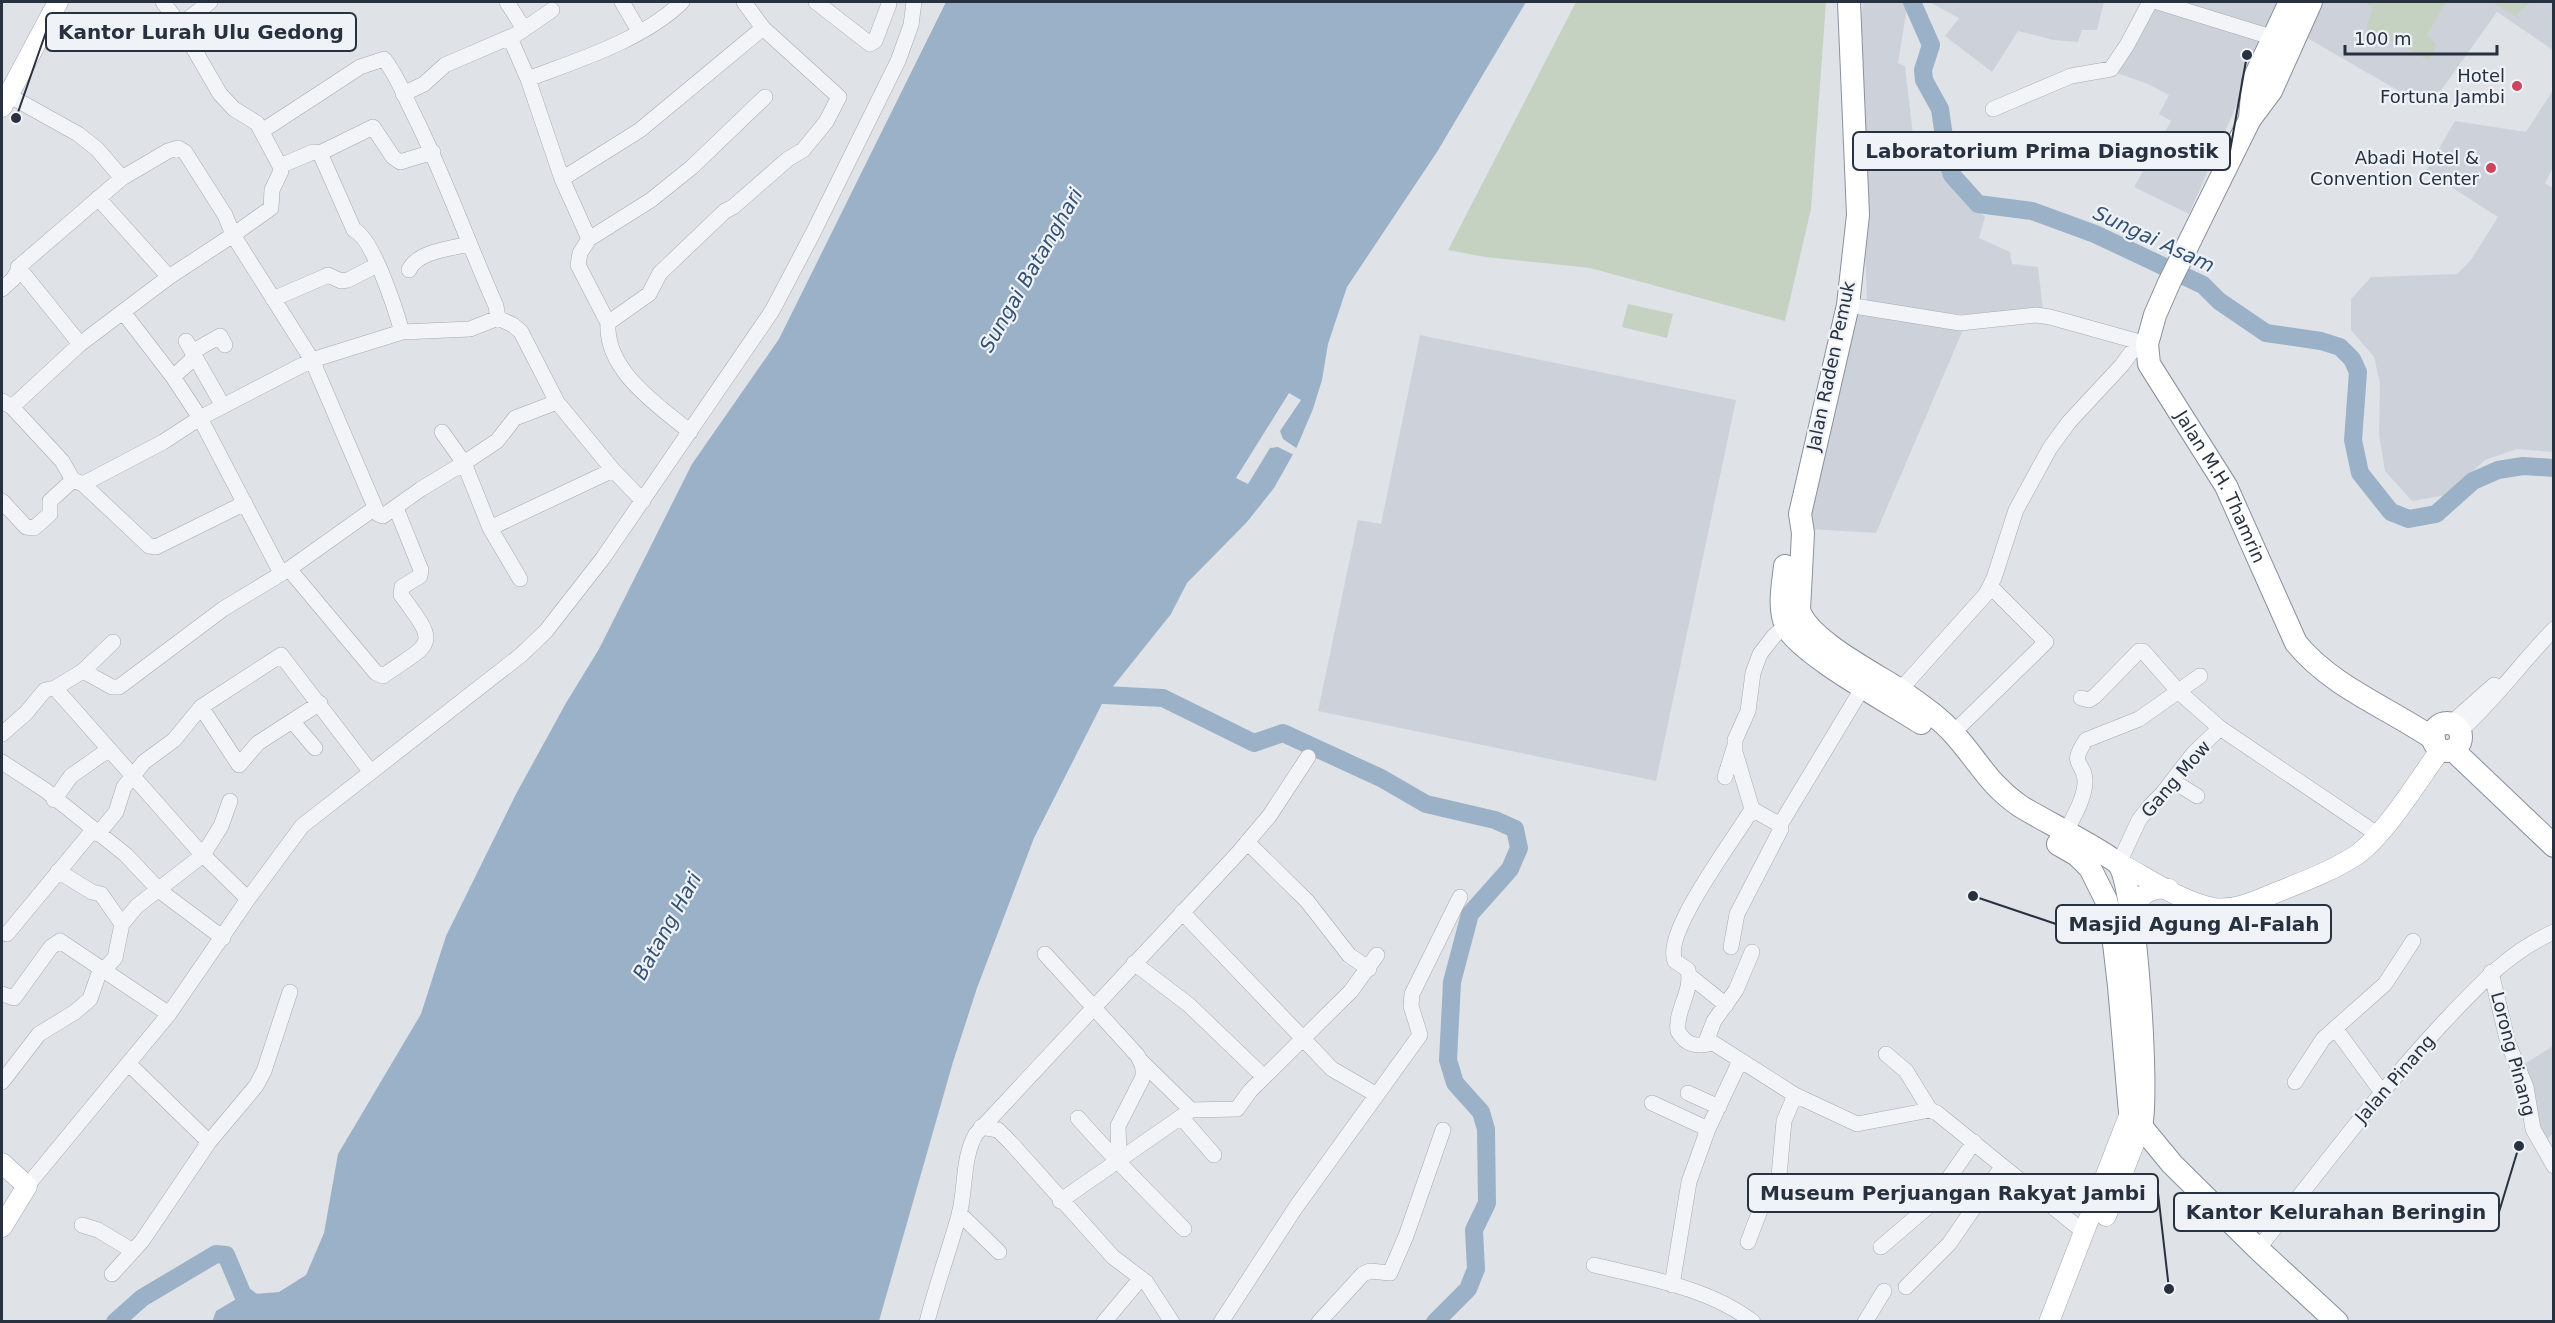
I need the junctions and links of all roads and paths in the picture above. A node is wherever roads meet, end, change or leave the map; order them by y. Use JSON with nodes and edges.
{"nodes":[{"id":1,"x":58,"y":2,"type":"edge"},
{"id":2,"x":163,"y":2,"type":"edge"},
{"id":3,"x":210,"y":2,"type":"edge"},
{"id":4,"x":507,"y":2,"type":"edge"},
{"id":5,"x":622,"y":2,"type":"edge"},
{"id":6,"x":682,"y":2,"type":"edge"},
{"id":7,"x":744,"y":2,"type":"edge"},
{"id":8,"x":816,"y":2,"type":"edge"},
{"id":9,"x":914,"y":2,"type":"edge"},
{"id":10,"x":1849,"y":2,"type":"edge"},
{"id":11,"x":2150,"y":2,"type":"edge"},
{"id":12,"x":2158,"y":2,"type":"edge"},
{"id":13,"x":2290,"y":2,"type":"edge"},
{"id":14,"x":2311,"y":2,"type":"edge"},
{"id":15,"x":889,"y":4,"type":"dead end"},
{"id":16,"x":552,"y":10,"type":"dead end"},
{"id":17,"x":180,"y":25,"type":"junction"},
{"id":18,"x":763,"y":28,"type":"junction"},
{"id":19,"x":524,"y":29,"type":"junction"},
{"id":20,"x":639,"y":31,"type":"junction"},
{"id":21,"x":510,"y":38,"type":"junction"},
{"id":22,"x":2271,"y":38,"type":"junction"},
{"id":23,"x":528,"y":80,"type":"junction"},
{"id":24,"x":404,"y":93,"type":"junction"},
{"id":25,"x":765,"y":97,"type":"dead end"},
{"id":26,"x":5,"y":101,"type":"edge"},
{"id":27,"x":1993,"y":109,"type":"dead end"},
{"id":28,"x":2250,"y":119,"type":"junction"},
{"id":29,"x":262,"y":131,"type":"junction"},
{"id":30,"x":433,"y":152,"type":"junction"},
{"id":31,"x":320,"y":153,"type":"junction"},
{"id":32,"x":280,"y":166,"type":"junction"},
{"id":33,"x":122,"y":178,"type":"junction"},
{"id":34,"x":562,"y":179,"type":"junction"},
{"id":35,"x":98,"y":198,"type":"junction"},
{"id":36,"x":233,"y":235,"type":"junction"},
{"id":37,"x":589,"y":239,"type":"junction"},
{"id":38,"x":469,"y":244,"type":"junction"},
{"id":39,"x":377,"y":265,"type":"junction"},
{"id":40,"x":18,"y":267,"type":"junction"},
{"id":41,"x":409,"y":270,"type":"dead end"},
{"id":42,"x":169,"y":277,"type":"junction"},
{"id":43,"x":2,"y":289,"type":"edge"},
{"id":44,"x":273,"y":299,"type":"junction"},
{"id":45,"x":1848,"y":305,"type":"junction"},
{"id":46,"x":123,"y":312,"type":"junction"},
{"id":47,"x":498,"y":318,"type":"junction"},
{"id":48,"x":608,"y":323,"type":"junction"},
{"id":49,"x":402,"y":332,"type":"junction"},
{"id":50,"x":80,"y":344,"type":"junction"},
{"id":51,"x":2143,"y":344,"type":"junction"},
{"id":52,"x":225,"y":345,"type":"dead end"},
{"id":53,"x":191,"y":350,"type":"junction"},
{"id":54,"x":312,"y":360,"type":"junction"},
{"id":55,"x":173,"y":377,"type":"junction"},
{"id":56,"x":557,"y":402,"type":"junction"},
{"id":57,"x":7,"y":404,"type":"edge"},
{"id":58,"x":223,"y":406,"type":"junction"},
{"id":59,"x":200,"y":418,"type":"junction"},
{"id":60,"x":442,"y":432,"type":"dead end"},
{"id":61,"x":690,"y":432,"type":"junction"},
{"id":62,"x":464,"y":463,"type":"junction"},
{"id":63,"x":614,"y":470,"type":"junction"},
{"id":64,"x":78,"y":482,"type":"junction"},
{"id":65,"x":2,"y":501,"type":"edge"},
{"id":66,"x":643,"y":501,"type":"junction"},
{"id":67,"x":245,"y":503,"type":"junction"},
{"id":68,"x":375,"y":508,"type":"junction"},
{"id":69,"x":396,"y":508,"type":"junction"},
{"id":70,"x":490,"y":528,"type":"junction"},
{"id":71,"x":285,"y":571,"type":"junction"},
{"id":72,"x":520,"y":579,"type":"dead end"},
{"id":73,"x":1991,"y":587,"type":"junction"},
{"id":74,"x":1793,"y":620,"type":"junction"},
{"id":75,"x":2551,"y":632,"type":"edge"},
{"id":76,"x":114,"y":642,"type":"dead end"},
{"id":77,"x":83,"y":671,"type":"junction"},
{"id":78,"x":2200,"y":675,"type":"dead end"},
{"id":79,"x":1863,"y":687,"type":"junction"},
{"id":80,"x":55,"y":688,"type":"junction"},
{"id":81,"x":1900,"y":690,"type":"junction"},
{"id":82,"x":2179,"y":692,"type":"junction"},
{"id":83,"x":2081,"y":698,"type":"dead end"},
{"id":84,"x":320,"y":703,"type":"junction"},
{"id":85,"x":201,"y":707,"type":"junction"},
{"id":86,"x":293,"y":722,"type":"junction"},
{"id":87,"x":2220,"y":728,"type":"junction"},
{"id":88,"x":1953,"y":733,"type":"junction"},
{"id":89,"x":2,"y":734,"type":"edge"},
{"id":90,"x":2448,"y":737,"type":"junction"},
{"id":91,"x":1734,"y":747,"type":"junction"},
{"id":92,"x":315,"y":748,"type":"dead end"},
{"id":93,"x":108,"y":750,"type":"junction"},
{"id":94,"x":1308,"y":757,"type":"dead end"},
{"id":95,"x":2,"y":762,"type":"edge"},
{"id":96,"x":369,"y":771,"type":"junction"},
{"id":97,"x":133,"y":776,"type":"junction"},
{"id":98,"x":1725,"y":777,"type":"dead end"},
{"id":99,"x":2172,"y":781,"type":"junction"},
{"id":100,"x":2197,"y":796,"type":"dead end"},
{"id":101,"x":54,"y":800,"type":"junction"},
{"id":102,"x":230,"y":801,"type":"dead end"},
{"id":103,"x":1752,"y":810,"type":"junction"},
{"id":104,"x":1780,"y":825,"type":"junction"},
{"id":105,"x":2553,"y":827,"type":"edge"},
{"id":106,"x":96,"y":832,"type":"junction"},
{"id":107,"x":2377,"y":834,"type":"junction"},
{"id":108,"x":2062,"y":838,"type":"junction"},
{"id":109,"x":1247,"y":842,"type":"junction"},
{"id":110,"x":2553,"y":846,"type":"edge"},
{"id":111,"x":2086,"y":853,"type":"junction"},
{"id":112,"x":203,"y":855,"type":"junction"},
{"id":113,"x":2119,"y":863,"type":"junction"},
{"id":114,"x":58,"y":871,"type":"junction"},
{"id":115,"x":2169,"y":889,"type":"junction"},
{"id":116,"x":160,"y":891,"type":"junction"},
{"id":117,"x":1460,"y":897,"type":"dead end"},
{"id":118,"x":248,"y":899,"type":"junction"},
{"id":119,"x":1182,"y":912,"type":"junction"},
{"id":120,"x":2133,"y":915,"type":"junction"},
{"id":121,"x":122,"y":924,"type":"junction"},
{"id":122,"x":2553,"y":932,"type":"edge"},
{"id":123,"x":7,"y":934,"type":"dead end"},
{"id":124,"x":223,"y":938,"type":"junction"},
{"id":125,"x":2413,"y":941,"type":"dead end"},
{"id":126,"x":1731,"y":947,"type":"dead end"},
{"id":127,"x":1752,"y":952,"type":"dead end"},
{"id":128,"x":1045,"y":954,"type":"dead end"},
{"id":129,"x":1377,"y":955,"type":"dead end"},
{"id":130,"x":1134,"y":963,"type":"junction"},
{"id":131,"x":1369,"y":969,"type":"junction"},
{"id":132,"x":104,"y":970,"type":"junction"},
{"id":133,"x":2491,"y":972,"type":"junction"},
{"id":134,"x":1690,"y":976,"type":"junction"},
{"id":135,"x":290,"y":992,"type":"dead end"},
{"id":136,"x":2,"y":994,"type":"edge"},
{"id":137,"x":1726,"y":1005,"type":"junction"},
{"id":138,"x":1094,"y":1007,"type":"junction"},
{"id":139,"x":169,"y":1014,"type":"junction"},
{"id":140,"x":2335,"y":1028,"type":"junction"},
{"id":141,"x":1302,"y":1038,"type":"junction"},
{"id":142,"x":1712,"y":1042,"type":"junction"},
{"id":143,"x":1886,"y":1054,"type":"dead end"},
{"id":144,"x":1140,"y":1060,"type":"junction"},
{"id":145,"x":1740,"y":1062,"type":"junction"},
{"id":146,"x":129,"y":1064,"type":"junction"},
{"id":147,"x":1264,"y":1077,"type":"junction"},
{"id":148,"x":2,"y":1082,"type":"edge"},
{"id":149,"x":2295,"y":1082,"type":"dead end"},
{"id":150,"x":2382,"y":1092,"type":"junction"},
{"id":151,"x":1688,"y":1093,"type":"dead end"},
{"id":152,"x":1377,"y":1095,"type":"junction"},
{"id":153,"x":1795,"y":1095,"type":"junction"},
{"id":154,"x":1653,"y":1103,"type":"dead end"},
{"id":155,"x":1719,"y":1107,"type":"junction"},
{"id":156,"x":1930,"y":1110,"type":"junction"},
{"id":157,"x":1186,"y":1114,"type":"junction"},
{"id":158,"x":1078,"y":1118,"type":"dead end"},
{"id":159,"x":2135,"y":1119,"type":"junction"},
{"id":160,"x":981,"y":1127,"type":"junction"},
{"id":161,"x":1443,"y":1130,"type":"dead end"},
{"id":162,"x":1708,"y":1130,"type":"junction"},
{"id":163,"x":209,"y":1142,"type":"junction"},
{"id":164,"x":1974,"y":1142,"type":"junction"},
{"id":165,"x":1214,"y":1155,"type":"dead end"},
{"id":166,"x":1117,"y":1159,"type":"junction"},
{"id":167,"x":2,"y":1163,"type":"edge"},
{"id":168,"x":2553,"y":1166,"type":"edge"},
{"id":169,"x":2002,"y":1167,"type":"junction"},
{"id":170,"x":27,"y":1186,"type":"junction"},
{"id":171,"x":1060,"y":1201,"type":"junction"},
{"id":172,"x":959,"y":1213,"type":"junction"},
{"id":173,"x":82,"y":1224,"type":"dead end"},
{"id":174,"x":2,"y":1227,"type":"edge"},
{"id":175,"x":1184,"y":1228,"type":"dead end"},
{"id":176,"x":2085,"y":1233,"type":"junction"},
{"id":177,"x":1748,"y":1242,"type":"dead end"},
{"id":178,"x":1881,"y":1247,"type":"dead end"},
{"id":179,"x":2258,"y":1250,"type":"junction"},
{"id":180,"x":133,"y":1251,"type":"junction"},
{"id":181,"x":999,"y":1252,"type":"dead end"},
{"id":182,"x":1594,"y":1265,"type":"dead end"},
{"id":183,"x":112,"y":1274,"type":"dead end"},
{"id":184,"x":1141,"y":1278,"type":"junction"},
{"id":185,"x":1672,"y":1285,"type":"junction"},
{"id":186,"x":1906,"y":1287,"type":"dead end"},
{"id":187,"x":1884,"y":1291,"type":"dead end"},
{"id":188,"x":927,"y":1322,"type":"edge"},
{"id":189,"x":1104,"y":1322,"type":"edge"},
{"id":190,"x":1172,"y":1322,"type":"edge"},
{"id":191,"x":1221,"y":1322,"type":"edge"},
{"id":192,"x":1319,"y":1322,"type":"edge"},
{"id":193,"x":1753,"y":1322,"type":"edge"},
{"id":194,"x":1865,"y":1322,"type":"edge"},
{"id":195,"x":2049,"y":1322,"type":"edge"},
{"id":196,"x":2062,"y":1322,"type":"edge"},
{"id":197,"x":2337,"y":1322,"type":"edge"}],
"edges":[{"from":1,"to":26,"type":"main road"},
{"from":2,"to":17,"type":"street"},
{"from":3,"to":17,"type":"street"},
{"from":4,"to":19,"type":"street"},
{"from":5,"to":20,"type":"street"},
{"from":6,"to":20,"type":"street"},
{"from":7,"to":18,"type":"street"},
{"from":8,"to":15,"type":"street"},
{"from":9,"to":61,"type":"street"},
{"from":10,"to":45,"type":"highway","name":"Jalan Raden Pemuk"},
{"from":11,"to":27,"type":"street"},
{"from":12,"to":22,"type":"street"},
{"from":13,"to":22,"type":"highway"},
{"from":14,"to":28,"type":"highway"},
{"from":16,"to":19,"type":"street"},
{"from":17,"to":29,"type":"street"},
{"from":18,"to":34,"type":"street"},
{"from":18,"to":48,"type":"street"},
{"from":19,"to":21,"type":"street"},
{"from":20,"to":23,"type":"street"},
{"from":21,"to":23,"type":"street"},
{"from":21,"to":24,"type":"street"},
{"from":22,"to":28,"type":"highway"},
{"from":23,"to":34,"type":"street"},
{"from":24,"to":29,"type":"street"},
{"from":24,"to":30,"type":"street"},
{"from":25,"to":37,"type":"street"},
{"from":26,"to":33,"type":"street"},
{"from":28,"to":51,"type":"highway","name":"Jalan M.H. Thamrin"},
{"from":29,"to":32,"type":"street"},
{"from":30,"to":31,"type":"street"},
{"from":30,"to":38,"type":"street"},
{"from":31,"to":32,"type":"street"},
{"from":31,"to":39,"type":"street"},
{"from":32,"to":36,"type":"street"},
{"from":33,"to":35,"type":"street"},
{"from":33,"to":36,"type":"street"},
{"from":34,"to":37,"type":"street"},
{"from":35,"to":40,"type":"street"},
{"from":35,"to":42,"type":"street"},
{"from":36,"to":42,"type":"street"},
{"from":36,"to":44,"type":"street"},
{"from":37,"to":48,"type":"street"},
{"from":38,"to":41,"type":"street"},
{"from":38,"to":47,"type":"street"},
{"from":39,"to":44,"type":"street"},
{"from":39,"to":49,"type":"street"},
{"from":40,"to":43,"type":"street"},
{"from":40,"to":50,"type":"street"},
{"from":42,"to":46,"type":"street"},
{"from":44,"to":54,"type":"street"},
{"from":45,"to":51,"type":"street"},
{"from":45,"to":74,"type":"highway","name":"Jalan Raden Pemuk"},
{"from":46,"to":50,"type":"street"},
{"from":46,"to":55,"type":"street"},
{"from":47,"to":49,"type":"street"},
{"from":47,"to":56,"type":"street"},
{"from":48,"to":61,"type":"street"},
{"from":49,"to":54,"type":"street"},
{"from":50,"to":57,"type":"street"},
{"from":51,"to":73,"type":"street"},
{"from":51,"to":90,"type":"highway","name":"Jalan M.H. Thamrin"},
{"from":52,"to":53,"type":"street"},
{"from":53,"to":55,"type":"street"},
{"from":53,"to":58,"type":"street"},
{"from":54,"to":58,"type":"street"},
{"from":54,"to":68,"type":"street"},
{"from":55,"to":59,"type":"street"},
{"from":56,"to":62,"type":"street"},
{"from":56,"to":63,"type":"street"},
{"from":57,"to":64,"type":"street"},
{"from":58,"to":59,"type":"street"},
{"from":59,"to":64,"type":"street"},
{"from":59,"to":67,"type":"street"},
{"from":60,"to":62,"type":"street"},
{"from":61,"to":66,"type":"street"},
{"from":62,"to":69,"type":"street"},
{"from":62,"to":70,"type":"street"},
{"from":63,"to":66,"type":"street"},
{"from":63,"to":70,"type":"street"},
{"from":64,"to":65,"type":"street"},
{"from":64,"to":67,"type":"street"},
{"from":66,"to":96,"type":"street"},
{"from":67,"to":71,"type":"street"},
{"from":68,"to":69,"type":"street"},
{"from":68,"to":71,"type":"street"},
{"from":69,"to":71,"type":"street"},
{"from":70,"to":72,"type":"street"},
{"from":71,"to":77,"type":"street"},
{"from":73,"to":81,"type":"street"},
{"from":73,"to":88,"type":"street"},
{"from":74,"to":79,"type":"highway"},
{"from":74,"to":81,"type":"highway"},
{"from":74,"to":91,"type":"street"},
{"from":75,"to":90,"type":"street"},
{"from":76,"to":77,"type":"street"},
{"from":77,"to":80,"type":"street"},
{"from":78,"to":82,"type":"street"},
{"from":79,"to":104,"type":"street"},
{"from":79,"to":108,"type":"highway"},
{"from":80,"to":89,"type":"street"},
{"from":80,"to":93,"type":"street"},
{"from":81,"to":88,"type":"highway"},
{"from":82,"to":83,"type":"street"},
{"from":82,"to":87,"type":"street"},
{"from":82,"to":108,"type":"street"},
{"from":84,"to":85,"type":"street"},
{"from":84,"to":86,"type":"street"},
{"from":84,"to":96,"type":"street"},
{"from":85,"to":86,"type":"street"},
{"from":85,"to":97,"type":"street"},
{"from":86,"to":92,"type":"street"},
{"from":87,"to":99,"type":"street","name":"Gang Mow"},
{"from":87,"to":107,"type":"street"},
{"from":88,"to":108,"type":"highway"},
{"from":90,"to":105,"type":"highway","name":"Jalan M.H. Thamrin"},
{"from":90,"to":107,"type":"main road"},
{"from":90,"to":110,"type":"highway","name":"Jalan M.H. Thamrin"},
{"from":91,"to":98,"type":"street"},
{"from":91,"to":103,"type":"street"},
{"from":93,"to":97,"type":"street"},
{"from":93,"to":101,"type":"street"},
{"from":94,"to":109,"type":"street"},
{"from":95,"to":101,"type":"street"},
{"from":96,"to":118,"type":"street"},
{"from":97,"to":106,"type":"street"},
{"from":97,"to":112,"type":"street"},
{"from":99,"to":100,"type":"street"},
{"from":99,"to":113,"type":"street","name":"Gang Mow"},
{"from":101,"to":106,"type":"street"},
{"from":102,"to":112,"type":"street"},
{"from":103,"to":104,"type":"street"},
{"from":103,"to":134,"type":"street"},
{"from":104,"to":126,"type":"street"},
{"from":106,"to":114,"type":"street"},
{"from":106,"to":116,"type":"street"},
{"from":107,"to":115,"type":"main road"},
{"from":108,"to":111,"type":"highway"},
{"from":109,"to":119,"type":"street"},
{"from":109,"to":131,"type":"street"},
{"from":111,"to":113,"type":"highway"},
{"from":111,"to":159,"type":"highway"},
{"from":112,"to":116,"type":"street"},
{"from":112,"to":118,"type":"street"},
{"from":113,"to":115,"type":"main road"},
{"from":113,"to":120,"type":"highway"},
{"from":114,"to":121,"type":"street"},
{"from":114,"to":123,"type":"street"},
{"from":115,"to":120,"type":"main road"},
{"from":116,"to":121,"type":"street"},
{"from":116,"to":124,"type":"street"},
{"from":117,"to":152,"type":"street"},
{"from":118,"to":124,"type":"street"},
{"from":119,"to":130,"type":"street"},
{"from":119,"to":141,"type":"street"},
{"from":120,"to":159,"type":"highway"},
{"from":121,"to":132,"type":"street"},
{"from":122,"to":133,"type":"street","name":"Jalan Pinang"},
{"from":124,"to":139,"type":"street"},
{"from":125,"to":140,"type":"street"},
{"from":127,"to":137,"type":"street"},
{"from":128,"to":138,"type":"street"},
{"from":129,"to":131,"type":"street"},
{"from":130,"to":138,"type":"street"},
{"from":130,"to":147,"type":"street"},
{"from":131,"to":141,"type":"street"},
{"from":132,"to":136,"type":"street"},
{"from":132,"to":139,"type":"street"},
{"from":132,"to":148,"type":"street"},
{"from":133,"to":150,"type":"street","name":"Jalan Pinang"},
{"from":133,"to":168,"type":"street","name":"Lorong Pinang"},
{"from":134,"to":137,"type":"street"},
{"from":134,"to":142,"type":"street"},
{"from":135,"to":163,"type":"street"},
{"from":137,"to":142,"type":"street"},
{"from":138,"to":144,"type":"street"},
{"from":138,"to":160,"type":"street"},
{"from":139,"to":146,"type":"street"},
{"from":140,"to":149,"type":"street"},
{"from":140,"to":150,"type":"street"},
{"from":141,"to":147,"type":"street"},
{"from":141,"to":152,"type":"street"},
{"from":142,"to":145,"type":"street"},
{"from":143,"to":156,"type":"street"},
{"from":144,"to":157,"type":"street"},
{"from":144,"to":166,"type":"street"},
{"from":145,"to":153,"type":"street"},
{"from":145,"to":155,"type":"street"},
{"from":146,"to":163,"type":"street"},
{"from":146,"to":170,"type":"street"},
{"from":147,"to":157,"type":"street"},
{"from":150,"to":179,"type":"street","name":"Jalan Pinang"},
{"from":151,"to":155,"type":"street"},
{"from":152,"to":191,"type":"street"},
{"from":153,"to":156,"type":"street"},
{"from":153,"to":177,"type":"street"},
{"from":154,"to":162,"type":"street"},
{"from":155,"to":162,"type":"street"},
{"from":156,"to":164,"type":"street"},
{"from":157,"to":165,"type":"street"},
{"from":157,"to":166,"type":"street"},
{"from":158,"to":166,"type":"street"},
{"from":159,"to":176,"type":"main road"},
{"from":159,"to":179,"type":"highway"},
{"from":159,"to":196,"type":"main road"},
{"from":160,"to":171,"type":"street"},
{"from":160,"to":172,"type":"street"},
{"from":161,"to":192,"type":"street"},
{"from":162,"to":185,"type":"street"},
{"from":163,"to":180,"type":"street"},
{"from":164,"to":169,"type":"street"},
{"from":164,"to":178,"type":"street"},
{"from":166,"to":171,"type":"street"},
{"from":166,"to":175,"type":"street"},
{"from":167,"to":170,"type":"main road"},
{"from":169,"to":176,"type":"street"},
{"from":169,"to":186,"type":"street"},
{"from":170,"to":174,"type":"main road"},
{"from":171,"to":184,"type":"street"},
{"from":172,"to":181,"type":"street"},
{"from":172,"to":188,"type":"street"},
{"from":173,"to":180,"type":"street"},
{"from":176,"to":195,"type":"main road"},
{"from":179,"to":197,"type":"highway"},
{"from":180,"to":183,"type":"street"},
{"from":182,"to":185,"type":"street"},
{"from":184,"to":189,"type":"street"},
{"from":184,"to":190,"type":"street"},
{"from":185,"to":193,"type":"street"},
{"from":187,"to":194,"type":"street"}]}
